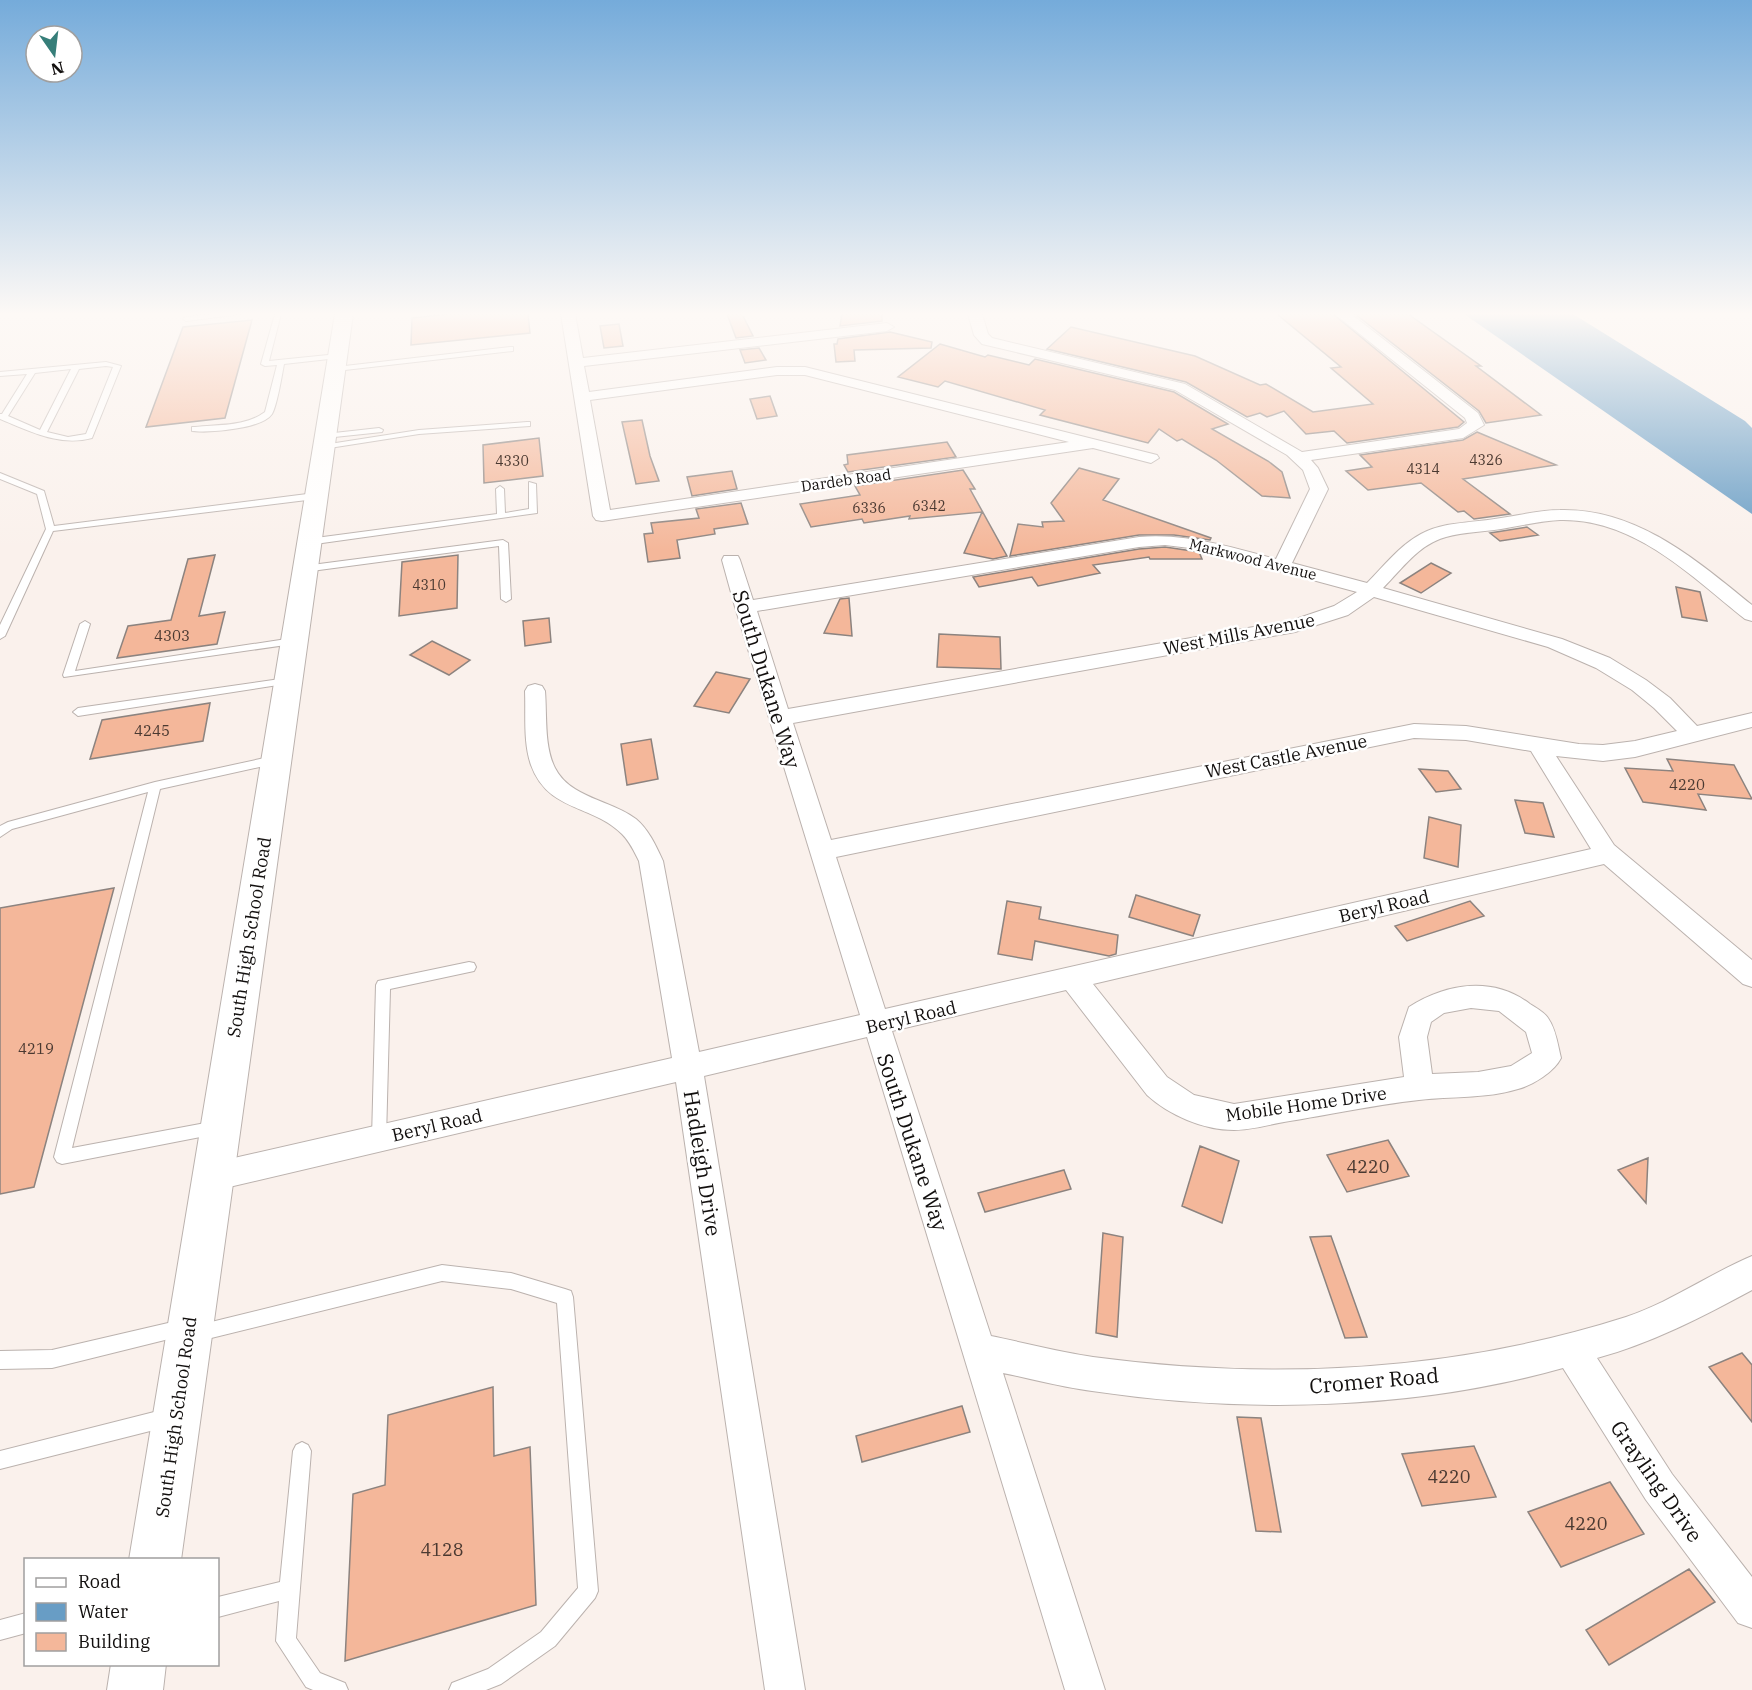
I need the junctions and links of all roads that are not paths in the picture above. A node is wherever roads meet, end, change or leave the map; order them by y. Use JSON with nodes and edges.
{"nodes":[{"id":1,"x":17,"y":393,"type":"edge"},
{"id":2,"x":63,"y":393,"type":"edge"},
{"id":3,"x":106,"y":393,"type":"edge"},
{"id":4,"x":274,"y":393,"type":"edge"},
{"id":5,"x":332,"y":393,"type":"edge"},
{"id":6,"x":581,"y":393,"type":"edge"},
{"id":7,"x":613,"y":393,"type":"edge"},
{"id":8,"x":891,"y":393,"type":"edge"},
{"id":9,"x":1193,"y":393,"type":"edge"},
{"id":10,"x":1443,"y":393,"type":"edge"},
{"id":11,"x":582,"y":397,"type":"junction"},
{"id":12,"x":2,"y":416,"type":"edge"},
{"id":13,"x":526,"y":424,"type":"dead end"},
{"id":14,"x":195,"y":429,"type":"dead end"},
{"id":15,"x":43,"y":432,"type":"junction"},
{"id":16,"x":324,"y":442,"type":"junction"},
{"id":17,"x":1091,"y":444,"type":"junction"},
{"id":18,"x":1300,"y":457,"type":"junction"},
{"id":19,"x":1151,"y":458,"type":"dead end"},
{"id":20,"x":0,"y":476,"type":"edge"},
{"id":21,"x":532,"y":484,"type":"dead end"},
{"id":22,"x":500,"y":489,"type":"dead end"},
{"id":23,"x":315,"y":496,"type":"junction"},
{"id":24,"x":501,"y":516,"type":"junction"},
{"id":25,"x":50,"y":530,"type":"junction"},
{"id":26,"x":306,"y":556,"type":"junction"},
{"id":27,"x":731,"y":560,"type":"dead end"},
{"id":28,"x":1281,"y":566,"type":"junction"},
{"id":29,"x":1370,"y":590,"type":"junction"},
{"id":30,"x":506,"y":599,"type":"dead end"},
{"id":31,"x":745,"y":607,"type":"junction"},
{"id":32,"x":1752,"y":615,"type":"edge"},
{"id":33,"x":85,"y":624,"type":"dead end"},
{"id":34,"x":0,"y":636,"type":"edge"},
{"id":35,"x":293,"y":641,"type":"junction"},
{"id":36,"x":287,"y":681,"type":"junction"},
{"id":37,"x":535,"y":691,"type":"dead end"},
{"id":38,"x":78,"y":712,"type":"dead end"},
{"id":39,"x":779,"y":718,"type":"junction"},
{"id":40,"x":1752,"y":720,"type":"edge"},
{"id":41,"x":1692,"y":734,"type":"junction"},
{"id":42,"x":1538,"y":745,"type":"junction"},
{"id":43,"x":275,"y":760,"type":"junction"},
{"id":44,"x":155,"y":786,"type":"junction"},
{"id":45,"x":0,"y":833,"type":"edge"},
{"id":46,"x":821,"y":850,"type":"junction"},
{"id":47,"x":1608,"y":854,"type":"junction"},
{"id":48,"x":469,"y":967,"type":"dead end"},
{"id":49,"x":1752,"y":976,"type":"edge"},
{"id":50,"x":1073,"y":979,"type":"junction"},
{"id":51,"x":876,"y":1025,"type":"junction"},
{"id":52,"x":688,"y":1067,"type":"junction"},
{"id":53,"x":1419,"y":1087,"type":"junction"},
{"id":54,"x":220,"y":1127,"type":"junction"},
{"id":55,"x":379,"y":1138,"type":"junction"},
{"id":56,"x":212,"y":1177,"type":"junction"},
{"id":57,"x":1752,"y":1272,"type":"edge"},
{"id":58,"x":189,"y":1330,"type":"junction"},
{"id":59,"x":1571,"y":1348,"type":"junction"},
{"id":60,"x":980,"y":1351,"type":"junction"},
{"id":61,"x":0,"y":1360,"type":"edge"},
{"id":62,"x":176,"y":1416,"type":"junction"},
{"id":63,"x":302,"y":1451,"type":"dead end"},
{"id":64,"x":0,"y":1460,"type":"edge"},
{"id":65,"x":155,"y":1558,"type":"edge"},
{"id":66,"x":289,"y":1589,"type":"junction"},
{"id":67,"x":219,"y":1607,"type":"edge"},
{"id":68,"x":1752,"y":1609,"type":"edge"},
{"id":69,"x":24,"y":1624,"type":"edge"},
{"id":70,"x":0,"y":1630,"type":"edge"},
{"id":71,"x":139,"y":1666,"type":"edge"},
{"id":72,"x":135,"y":1690,"type":"edge"},
{"id":73,"x":338,"y":1690,"type":"edge"},
{"id":74,"x":459,"y":1690,"type":"edge"},
{"id":75,"x":785,"y":1690,"type":"edge"},
{"id":76,"x":1085,"y":1690,"type":"edge"}],
"edges":[{"from":1,"to":12,"type":"lane"},
{"from":2,"to":15,"type":"lane"},
{"from":3,"to":15,"type":"lane"},
{"from":4,"to":14,"type":"lane"},
{"from":5,"to":16,"type":"street","name":"South High School Road"},
{"from":6,"to":11,"type":"street"},
{"from":7,"to":11,"type":"street"},
{"from":8,"to":17,"type":"street"},
{"from":9,"to":18,"type":"street"},
{"from":10,"to":18,"type":"street"},
{"from":11,"to":17,"type":"street","name":"Dardeb Road"},
{"from":12,"to":15,"type":"lane"},
{"from":13,"to":16,"type":"lane"},
{"from":16,"to":23,"type":"street","name":"South High School Road"},
{"from":17,"to":19,"type":"street"},
{"from":18,"to":28,"type":"street"},
{"from":20,"to":25,"type":"lane"},
{"from":21,"to":24,"type":"lane"},
{"from":22,"to":24,"type":"lane"},
{"from":23,"to":25,"type":"lane"},
{"from":23,"to":26,"type":"street","name":"South High School Road"},
{"from":24,"to":26,"type":"lane"},
{"from":25,"to":34,"type":"lane"},
{"from":26,"to":30,"type":"lane"},
{"from":26,"to":35,"type":"street","name":"South High School Road"},
{"from":27,"to":31,"type":"street","name":"South Dukane Way"},
{"from":28,"to":29,"type":"street","name":"Markwood Avenue"},
{"from":28,"to":31,"type":"street","name":"Markwood Avenue"},
{"from":29,"to":32,"type":"street","name":"West Mills Avenue"},
{"from":29,"to":39,"type":"street","name":"West Mills Avenue"},
{"from":29,"to":41,"type":"street","name":"Markwood Avenue"},
{"from":31,"to":39,"type":"street","name":"South Dukane Way"},
{"from":33,"to":35,"type":"lane"},
{"from":35,"to":36,"type":"street","name":"South High School Road"},
{"from":36,"to":38,"type":"lane"},
{"from":36,"to":43,"type":"street","name":"South High School Road"},
{"from":37,"to":52,"type":"street","name":"Hadleigh Drive"},
{"from":39,"to":46,"type":"street","name":"South Dukane Way"},
{"from":40,"to":41,"type":"street","name":"West Castle Avenue"},
{"from":41,"to":42,"type":"street","name":"West Castle Avenue"},
{"from":42,"to":46,"type":"street","name":"West Castle Avenue"},
{"from":42,"to":47,"type":"street"},
{"from":43,"to":44,"type":"lane"},
{"from":43,"to":54,"type":"street","name":"South High School Road"},
{"from":44,"to":45,"type":"lane"},
{"from":44,"to":54,"type":"lane"},
{"from":46,"to":51,"type":"street","name":"South Dukane Way"},
{"from":47,"to":49,"type":"street"},
{"from":47,"to":50,"type":"street","name":"Beryl Road"},
{"from":48,"to":55,"type":"lane"},
{"from":50,"to":51,"type":"street","name":"Beryl Road"},
{"from":50,"to":53,"type":"street","name":"Mobile Home Drive"},
{"from":51,"to":52,"type":"street","name":"Beryl Road"},
{"from":51,"to":60,"type":"street","name":"South Dukane Way"},
{"from":52,"to":55,"type":"street","name":"Beryl Road"},
{"from":52,"to":75,"type":"street","name":"Hadleigh Drive"},
{"from":53,"to":53,"type":"street","name":"Mobile Home Drive"},
{"from":54,"to":56,"type":"street","name":"South High School Road"},
{"from":55,"to":56,"type":"street","name":"Beryl Road"},
{"from":56,"to":58,"type":"street","name":"South High School Road"},
{"from":57,"to":59,"type":"street","name":"Cromer Road"},
{"from":58,"to":61,"type":"lane"},
{"from":58,"to":62,"type":"street","name":"South High School Road"},
{"from":58,"to":74,"type":"lane"},
{"from":59,"to":60,"type":"street","name":"Cromer Road"},
{"from":59,"to":68,"type":"street","name":"Grayling Drive"},
{"from":60,"to":76,"type":"street","name":"South Dukane Way"},
{"from":62,"to":64,"type":"lane"},
{"from":62,"to":65,"type":"street","name":"South High School Road"},
{"from":63,"to":66,"type":"lane"},
{"from":66,"to":67,"type":"lane"},
{"from":66,"to":73,"type":"lane"},
{"from":69,"to":70,"type":"lane"},
{"from":71,"to":72,"type":"street"}]}
